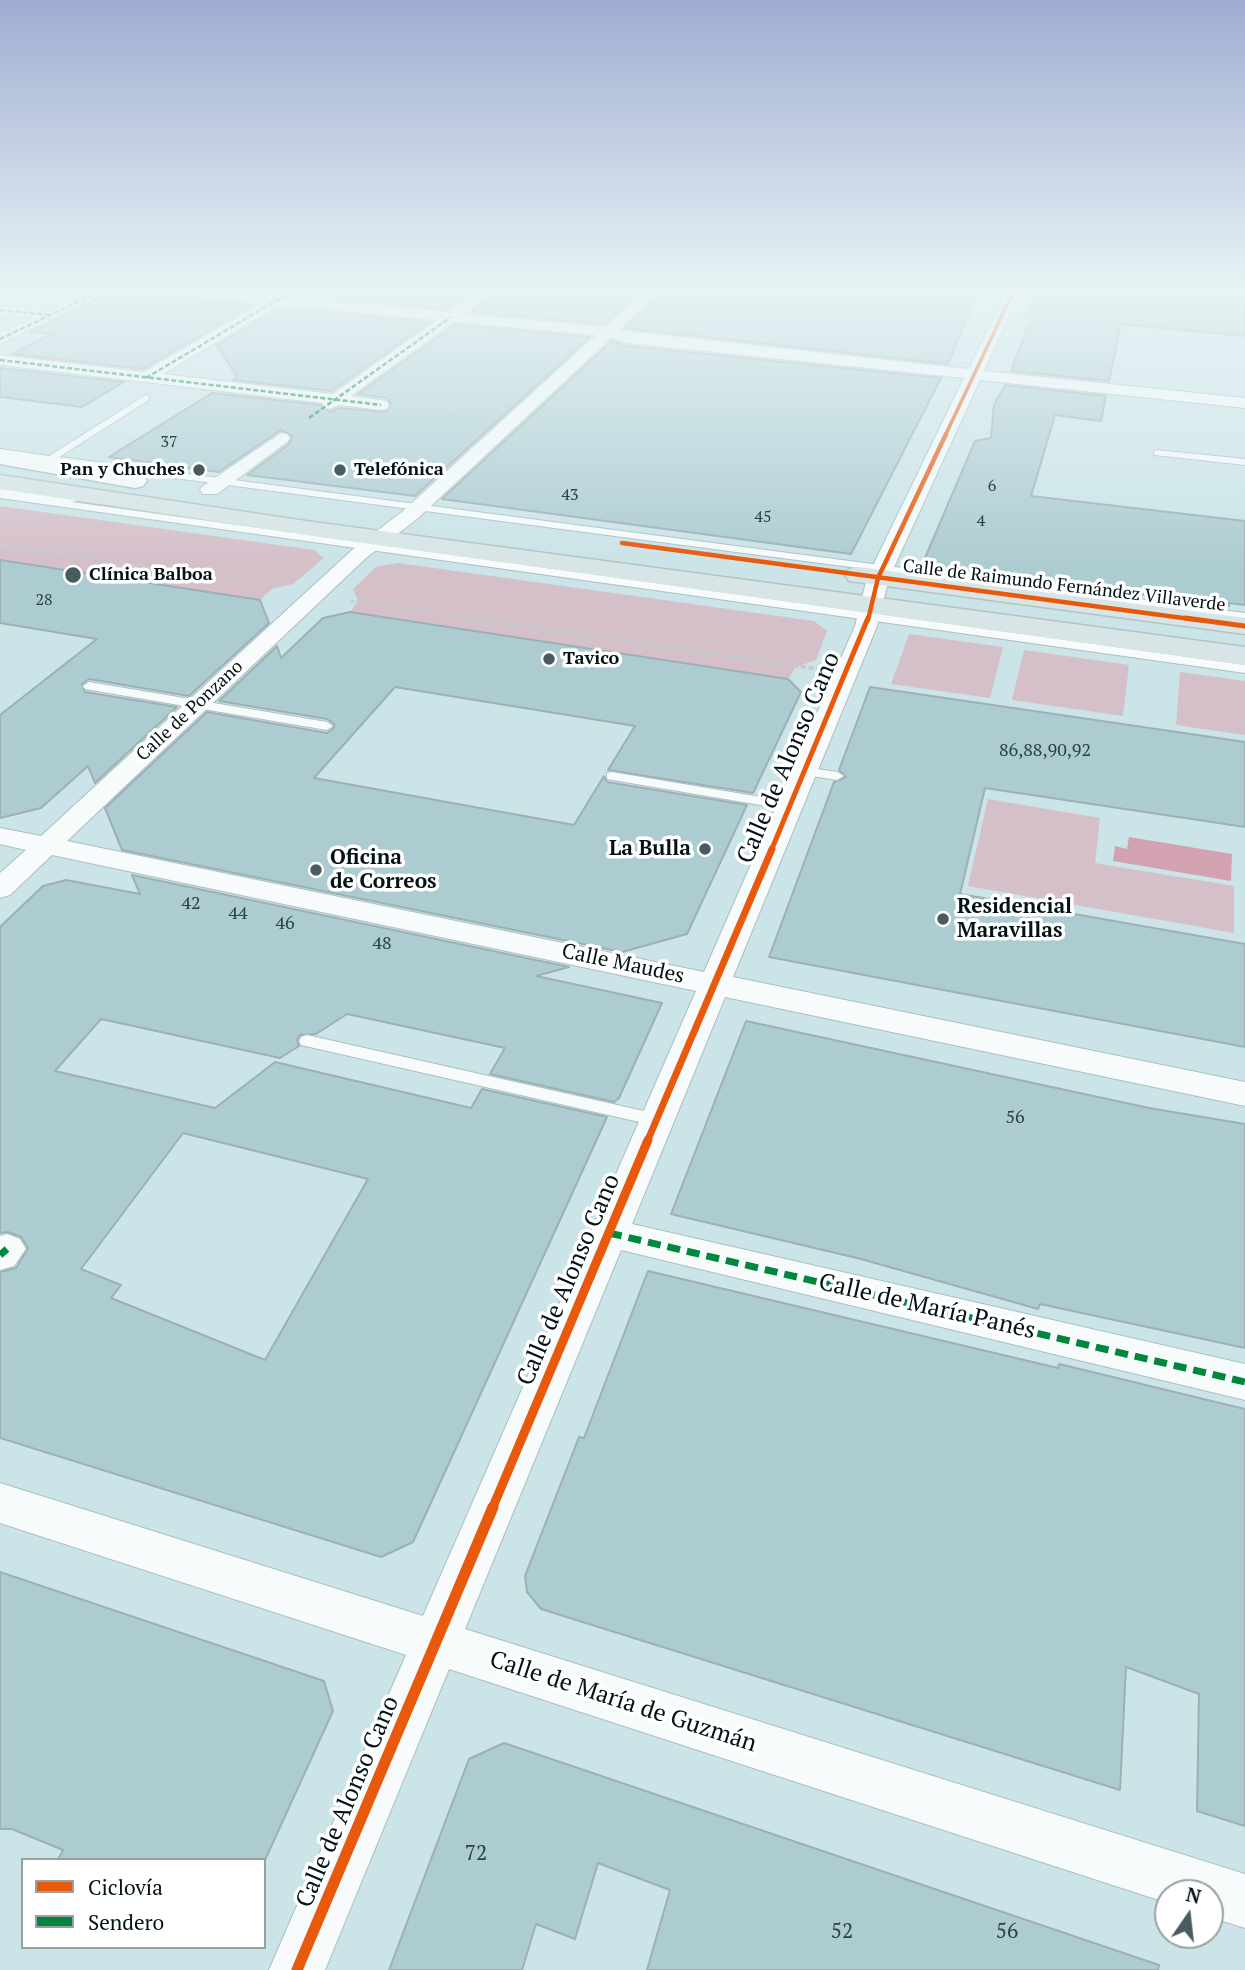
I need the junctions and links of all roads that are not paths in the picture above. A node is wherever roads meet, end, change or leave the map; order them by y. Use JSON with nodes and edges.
{"nodes":[{"id":1,"x":180,"y":382,"type":"edge"},
{"id":2,"x":362,"y":382,"type":"edge"},
{"id":3,"x":555,"y":382,"type":"edge"},
{"id":4,"x":970,"y":382,"type":"edge"},
{"id":5,"x":1033,"y":382,"type":"edge"},
{"id":6,"x":146,"y":398,"type":"dead end"},
{"id":7,"x":337,"y":400,"type":"junction"},
{"id":8,"x":1245,"y":403,"type":"edge"},
{"id":9,"x":381,"y":405,"type":"dead end"},
{"id":10,"x":309,"y":418,"type":"dead end"},
{"id":11,"x":281,"y":438,"type":"dead end"},
{"id":12,"x":0,"y":452,"type":"edge"},
{"id":13,"x":1157,"y":453,"type":"dead end"},
{"id":14,"x":0,"y":457,"type":"edge"},
{"id":15,"x":47,"y":461,"type":"junction"},
{"id":16,"x":1245,"y":463,"type":"edge"},
{"id":17,"x":0,"y":466,"type":"edge"},
{"id":18,"x":135,"y":481,"type":"junction"},
{"id":19,"x":0,"y":482,"type":"edge"},
{"id":20,"x":217,"y":486,"type":"junction"},
{"id":21,"x":0,"y":492,"type":"edge"},
{"id":22,"x":107,"y":499,"type":"junction"},
{"id":23,"x":414,"y":511,"type":"junction"},
{"id":24,"x":377,"y":542,"type":"junction"},
{"id":25,"x":876,"y":592,"type":"junction"},
{"id":26,"x":1245,"y":616,"type":"edge"},
{"id":27,"x":1245,"y":626,"type":"edge"},
{"id":28,"x":1245,"y":656,"type":"edge"},
{"id":29,"x":1245,"y":669,"type":"edge"},
{"id":30,"x":89,"y":686,"type":"dead end"},
{"id":31,"x":197,"y":705,"type":"junction"},
{"id":32,"x":327,"y":726,"type":"dead end"},
{"id":33,"x":612,"y":776,"type":"dead end"},
{"id":34,"x":810,"y":784,"type":"junction"},
{"id":35,"x":0,"y":836,"type":"edge"},
{"id":36,"x":48,"y":846,"type":"junction"},
{"id":37,"x":0,"y":889,"type":"edge"},
{"id":38,"x":715,"y":983,"type":"junction"},
{"id":39,"x":307,"y":1041,"type":"dead end"},
{"id":40,"x":1245,"y":1094,"type":"edge"},
{"id":41,"x":657,"y":1120,"type":"junction"},
{"id":42,"x":609,"y":1233,"type":"junction"},
{"id":43,"x":1245,"y":1382,"type":"edge"},
{"id":44,"x":0,"y":1503,"type":"edge"},
{"id":45,"x":436,"y":1642,"type":"junction"},
{"id":46,"x":1245,"y":1901,"type":"edge"},
{"id":47,"x":297,"y":1970,"type":"edge"}],
"edges":[{"from":1,"to":7,"type":"street"},
{"from":2,"to":7,"type":"street"},
{"from":3,"to":23,"type":"street"},
{"from":4,"to":25,"type":"street","name":"Calle de Alonso Cano"},
{"from":5,"to":8,"type":"street"},
{"from":6,"to":15,"type":"lane"},
{"from":7,"to":9,"type":"street"},
{"from":7,"to":10,"type":"street"},
{"from":11,"to":20,"type":"street"},
{"from":12,"to":15,"type":"lane"},
{"from":13,"to":16,"type":"lane"},
{"from":14,"to":15,"type":"street","name":"Calle de Raimundo Fernández Villaverde"},
{"from":15,"to":18,"type":"street","name":"Calle de Raimundo Fernández Villaverde"},
{"from":15,"to":20,"type":"lane"},
{"from":17,"to":18,"type":"main road","name":"Calle de Raimundo Fernández Villaverde"},
{"from":18,"to":20,"type":"main road","name":"Calle de Raimundo Fernández Villaverde"},
{"from":19,"to":22,"type":"main road","name":"Calle de Raimundo Fernández Villaverde"},
{"from":20,"to":23,"type":"main road","name":"Calle de Raimundo Fernández Villaverde"},
{"from":21,"to":22,"type":"street","name":"Calle de Raimundo Fernández Villaverde"},
{"from":21,"to":24,"type":"lane"},
{"from":22,"to":24,"type":"main road","name":"Calle de Raimundo Fernández Villaverde"},
{"from":23,"to":24,"type":"street"},
{"from":23,"to":25,"type":"main road","name":"Calle de Raimundo Fernández Villaverde"},
{"from":24,"to":25,"type":"main road","name":"Calle de Raimundo Fernández Villaverde"},
{"from":24,"to":31,"type":"street","name":"Calle de Ponzano"},
{"from":25,"to":26,"type":"lane"},
{"from":25,"to":27,"type":"main road","name":"Calle de Raimundo Fernández Villaverde"},
{"from":25,"to":28,"type":"main road","name":"Calle de Raimundo Fernández Villaverde"},
{"from":25,"to":29,"type":"lane"},
{"from":25,"to":34,"type":"street","name":"Calle de Alonso Cano"},
{"from":30,"to":31,"type":"lane"},
{"from":31,"to":32,"type":"lane"},
{"from":31,"to":36,"type":"street","name":"Calle de Ponzano"},
{"from":33,"to":34,"type":"lane"},
{"from":34,"to":38,"type":"street","name":"Calle de Alonso Cano"},
{"from":35,"to":36,"type":"street","name":"Calle Maudes"},
{"from":36,"to":37,"type":"street","name":"Calle de Ponzano"},
{"from":36,"to":38,"type":"street","name":"Calle Maudes"},
{"from":38,"to":40,"type":"street","name":"Calle Maudes"},
{"from":38,"to":41,"type":"street","name":"Calle de Alonso Cano"},
{"from":39,"to":41,"type":"lane"},
{"from":41,"to":42,"type":"street","name":"Calle de Alonso Cano"},
{"from":42,"to":43,"type":"street","name":"Calle de María Panés"},
{"from":42,"to":45,"type":"street","name":"Calle de Alonso Cano"},
{"from":44,"to":45,"type":"street","name":"Calle de María de Guzmán"},
{"from":45,"to":46,"type":"street","name":"Calle de María de Guzmán"},
{"from":45,"to":47,"type":"street","name":"Calle de Alonso Cano"}]}
